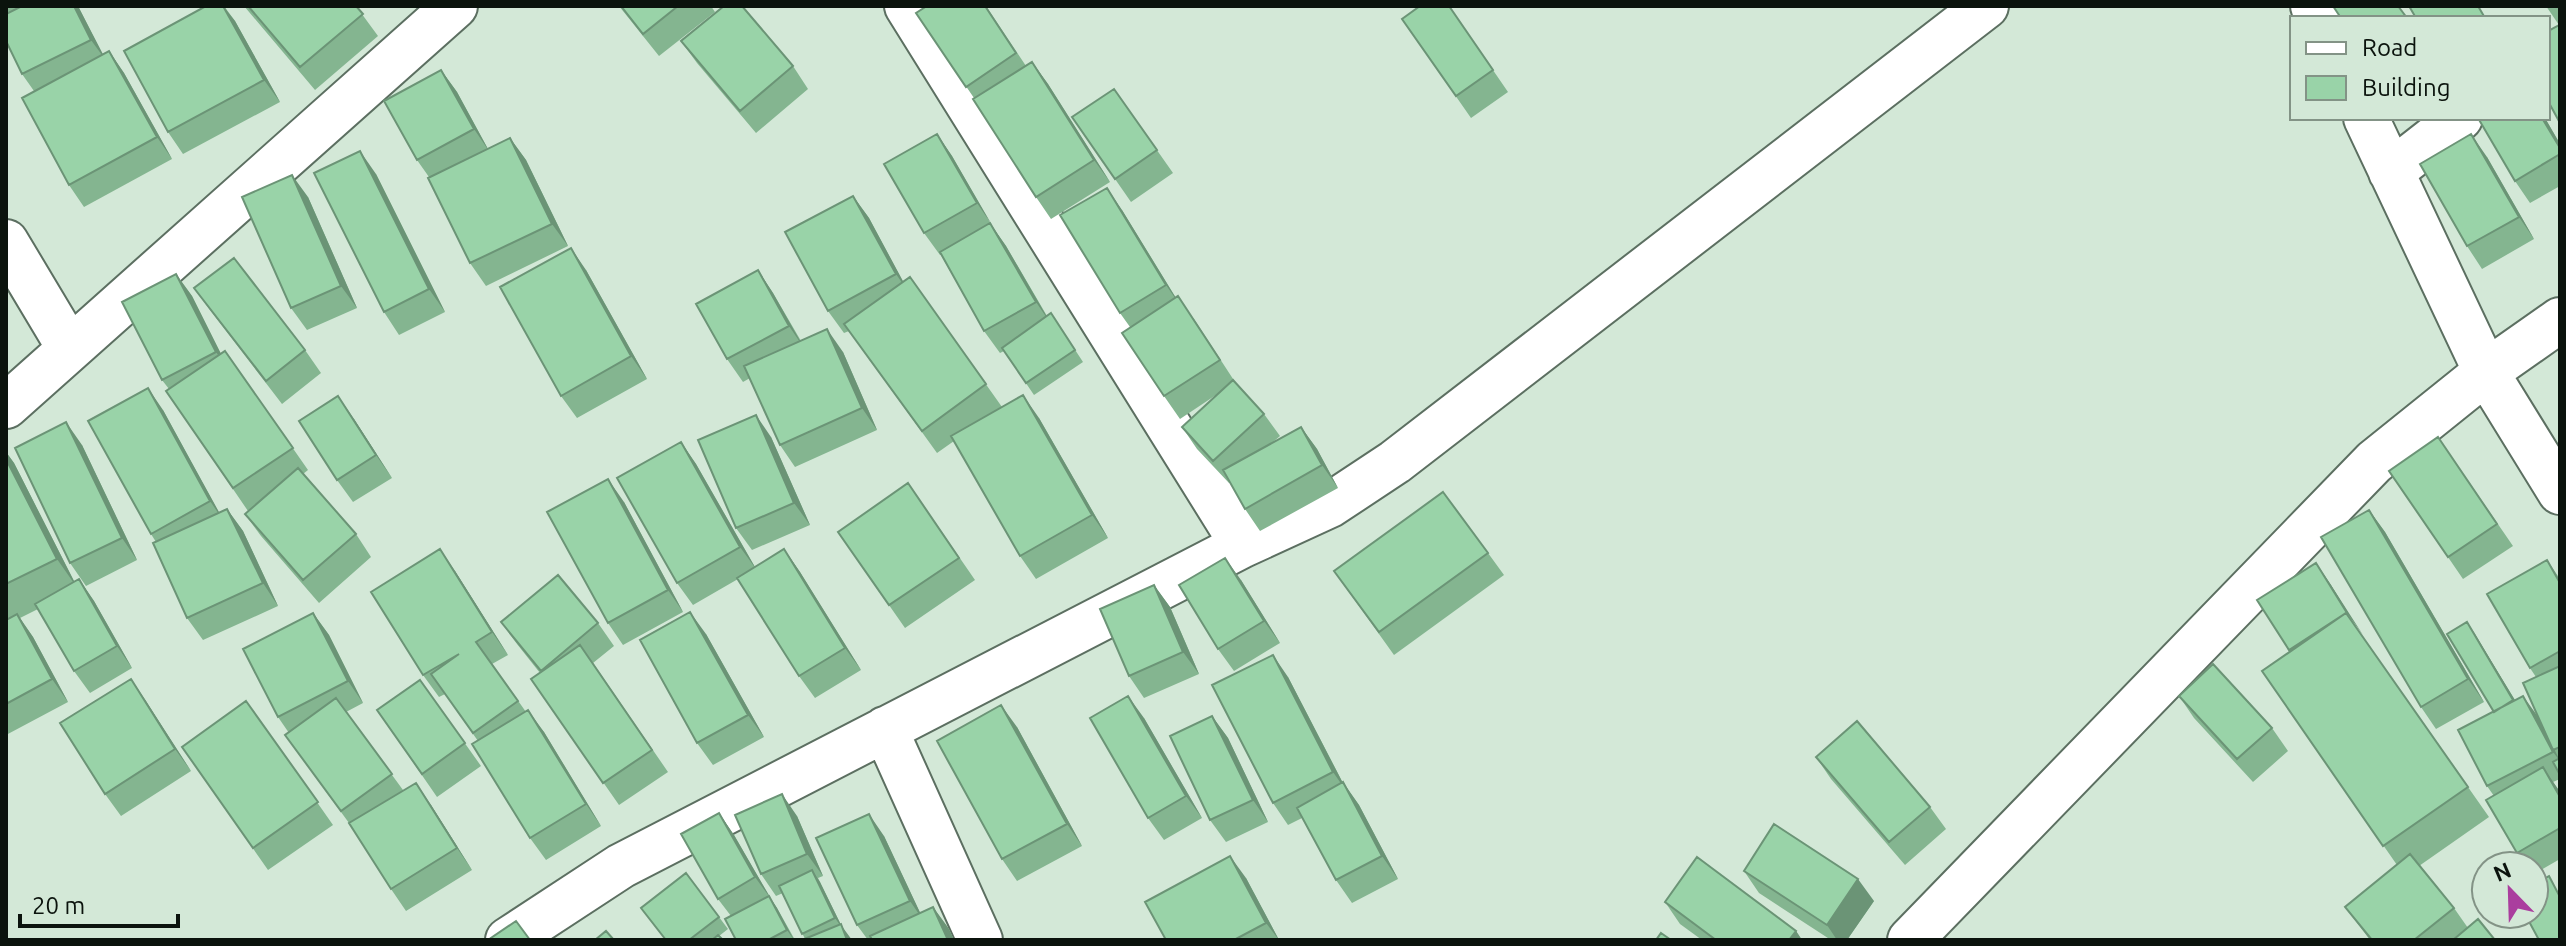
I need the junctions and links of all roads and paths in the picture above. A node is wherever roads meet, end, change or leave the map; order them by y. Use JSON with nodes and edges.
{"nodes":[{"id":1,"x":455,"y":6,"type":"edge"},
{"id":2,"x":907,"y":6,"type":"edge"},
{"id":3,"x":1986,"y":6,"type":"edge"},
{"id":4,"x":2367,"y":120,"type":"edge"},
{"id":5,"x":2457,"y":120,"type":"edge"},
{"id":6,"x":2391,"y":172,"type":"junction"},
{"id":7,"x":6,"y":242,"type":"edge"},
{"id":8,"x":2560,"y":320,"type":"edge"},
{"id":9,"x":70,"y":349,"type":"junction"},
{"id":10,"x":2486,"y":372,"type":"junction"},
{"id":11,"x":6,"y":406,"type":"edge"},
{"id":12,"x":2560,"y":492,"type":"edge"},
{"id":13,"x":1243,"y":545,"type":"junction"},
{"id":14,"x":885,"y":729,"type":"junction"},
{"id":15,"x":508,"y":940,"type":"edge"},
{"id":16,"x":980,"y":940,"type":"edge"},
{"id":17,"x":1910,"y":940,"type":"edge"}],
"edges":[{"from":1,"to":9,"type":"street"},
{"from":2,"to":13,"type":"street"},
{"from":3,"to":13,"type":"street"},
{"from":4,"to":6,"type":"street"},
{"from":5,"to":6,"type":"street"},
{"from":6,"to":10,"type":"street"},
{"from":7,"to":9,"type":"street"},
{"from":8,"to":10,"type":"street"},
{"from":9,"to":11,"type":"street"},
{"from":10,"to":12,"type":"street"},
{"from":10,"to":17,"type":"street"},
{"from":13,"to":14,"type":"street"},
{"from":14,"to":15,"type":"street"},
{"from":14,"to":16,"type":"street"}]}
